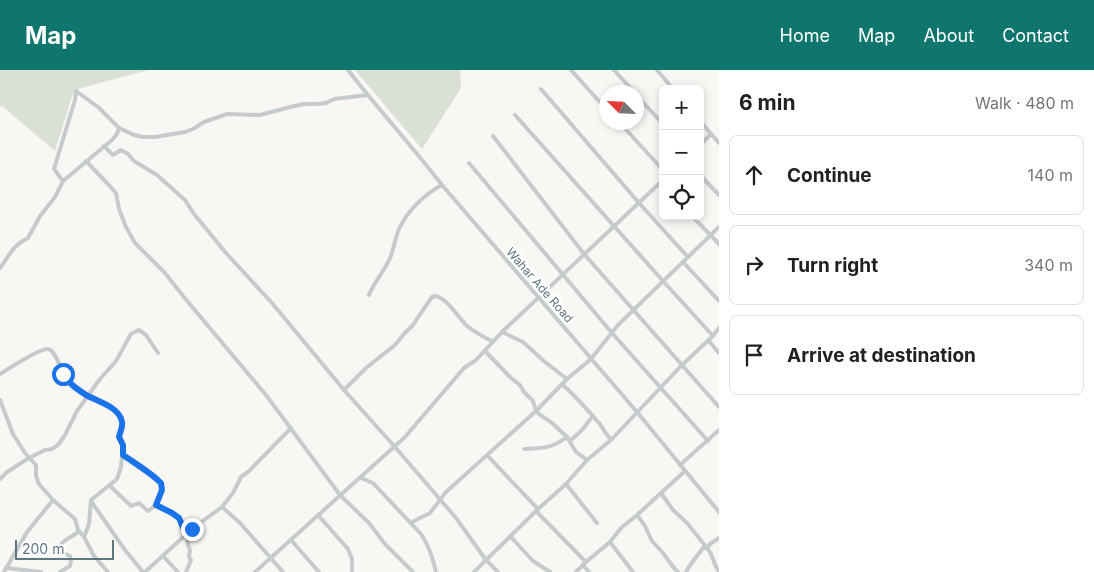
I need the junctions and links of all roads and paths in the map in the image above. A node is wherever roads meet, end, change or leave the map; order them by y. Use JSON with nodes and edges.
{"nodes":[{"id":1,"x":348,"y":70,"type":"edge"},
{"id":2,"x":571,"y":70,"type":"edge"},
{"id":3,"x":614,"y":70,"type":"edge"},
{"id":4,"x":657,"y":70,"type":"edge"},
{"id":5,"x":627,"y":85,"type":"edge"},
{"id":6,"x":670,"y":85,"type":"edge"},
{"id":7,"x":541,"y":89,"type":"dead end"},
{"id":8,"x":367,"y":95,"type":"junction"},
{"id":9,"x":599,"y":100,"type":"edge"},
{"id":10,"x":644,"y":104,"type":"edge"},
{"id":11,"x":515,"y":115,"type":"dead end"},
{"id":12,"x":659,"y":120,"type":"edge"},
{"id":13,"x":704,"y":126,"type":"edge"},
{"id":14,"x":119,"y":128,"type":"junction"},
{"id":15,"x":626,"y":130,"type":"edge"},
{"id":16,"x":711,"y":134,"type":"junction"},
{"id":17,"x":493,"y":136,"type":"dead end"},
{"id":18,"x":704,"y":140,"type":"edge"},
{"id":19,"x":719,"y":144,"type":"edge"},
{"id":20,"x":104,"y":146,"type":"junction"},
{"id":21,"x":86,"y":161,"type":"junction"},
{"id":22,"x":469,"y":163,"type":"dead end"},
{"id":23,"x":659,"y":166,"type":"edge"},
{"id":24,"x":704,"y":179,"type":"edge"},
{"id":25,"x":63,"y":181,"type":"junction"},
{"id":26,"x":442,"y":185,"type":"junction"},
{"id":27,"x":659,"y":186,"type":"edge"},
{"id":28,"x":719,"y":195,"type":"edge"},
{"id":29,"x":639,"y":203,"type":"junction"},
{"id":30,"x":696,"y":220,"type":"edge"},
{"id":31,"x":614,"y":226,"type":"junction"},
{"id":32,"x":719,"y":227,"type":"edge"},
{"id":33,"x":711,"y":235,"type":"junction"},
{"id":34,"x":719,"y":244,"type":"edge"},
{"id":35,"x":584,"y":254,"type":"junction"},
{"id":36,"x":688,"y":258,"type":"junction"},
{"id":37,"x":683,"y":262,"type":"junction"},
{"id":38,"x":0,"y":268,"type":"edge"},
{"id":39,"x":563,"y":275,"type":"junction"},
{"id":40,"x":663,"y":282,"type":"junction"},
{"id":41,"x":369,"y":295,"type":"dead end"},
{"id":42,"x":538,"y":298,"type":"junction"},
{"id":43,"x":719,"y":301,"type":"edge"},
{"id":44,"x":633,"y":310,"type":"junction"},
{"id":45,"x":719,"y":328,"type":"edge"},
{"id":46,"x":502,"y":332,"type":"junction"},
{"id":47,"x":612,"y":333,"type":"junction"},
{"id":48,"x":713,"y":336,"type":"junction"},
{"id":49,"x":708,"y":340,"type":"junction"},
{"id":50,"x":493,"y":342,"type":"junction"},
{"id":51,"x":485,"y":351,"type":"junction"},
{"id":52,"x":719,"y":352,"type":"edge"},
{"id":53,"x":158,"y":353,"type":"dead end"},
{"id":54,"x":591,"y":359,"type":"junction"},
{"id":55,"x":682,"y":365,"type":"junction"},
{"id":56,"x":0,"y":374,"type":"edge"},
{"id":57,"x":567,"y":379,"type":"junction"},
{"id":58,"x":562,"y":384,"type":"junction"},
{"id":59,"x":661,"y":388,"type":"junction"},
{"id":60,"x":344,"y":390,"type":"junction"},
{"id":61,"x":88,"y":396,"type":"junction"},
{"id":62,"x":0,"y":400,"type":"edge"},
{"id":63,"x":719,"y":407,"type":"edge"},
{"id":64,"x":536,"y":410,"type":"junction"},
{"id":65,"x":637,"y":412,"type":"junction"},
{"id":66,"x":592,"y":417,"type":"junction"},
{"id":67,"x":291,"y":428,"type":"junction"},
{"id":68,"x":719,"y":430,"type":"edge"},
{"id":69,"x":569,"y":439,"type":"junction"},
{"id":70,"x":611,"y":440,"type":"junction"},
{"id":71,"x":708,"y":440,"type":"junction"},
{"id":72,"x":395,"y":447,"type":"junction"},
{"id":73,"x":524,"y":449,"type":"dead end"},
{"id":74,"x":123,"y":455,"type":"junction"},
{"id":75,"x":487,"y":455,"type":"junction"},
{"id":76,"x":29,"y":458,"type":"junction"},
{"id":77,"x":587,"y":460,"type":"junction"},
{"id":78,"x":680,"y":465,"type":"junction"},
{"id":79,"x":685,"y":470,"type":"junction"},
{"id":80,"x":361,"y":478,"type":"junction"},
{"id":81,"x":0,"y":479,"type":"edge"},
{"id":82,"x":566,"y":484,"type":"junction"},
{"id":83,"x":109,"y":485,"type":"junction"},
{"id":84,"x":661,"y":493,"type":"junction"},
{"id":85,"x":340,"y":495,"type":"junction"},
{"id":86,"x":53,"y":500,"type":"junction"},
{"id":87,"x":91,"y":500,"type":"junction"},
{"id":88,"x":440,"y":500,"type":"junction"},
{"id":89,"x":156,"y":505,"type":"junction"},
{"id":90,"x":222,"y":507,"type":"junction"},
{"id":91,"x":537,"y":510,"type":"junction"},
{"id":92,"x":719,"y":512,"type":"edge"},
{"id":93,"x":318,"y":515,"type":"junction"},
{"id":94,"x":637,"y":515,"type":"junction"},
{"id":95,"x":412,"y":522,"type":"junction"},
{"id":96,"x":597,"y":523,"type":"dead end"},
{"id":97,"x":79,"y":531,"type":"junction"},
{"id":98,"x":186,"y":534,"type":"junction"},
{"id":99,"x":510,"y":536,"type":"junction"},
{"id":100,"x":84,"y":537,"type":"junction"},
{"id":101,"x":719,"y":538,"type":"edge"},
{"id":102,"x":291,"y":540,"type":"junction"},
{"id":103,"x":610,"y":542,"type":"junction"},
{"id":104,"x":707,"y":548,"type":"junction"},
{"id":105,"x":163,"y":556,"type":"junction"},
{"id":106,"x":271,"y":558,"type":"junction"},
{"id":107,"x":486,"y":560,"type":"junction"},
{"id":108,"x":584,"y":564,"type":"junction"},
{"id":109,"x":5,"y":570,"type":"edge"},
{"id":110,"x":40,"y":572,"type":"edge"},
{"id":111,"x":60,"y":572,"type":"edge"},
{"id":112,"x":108,"y":572,"type":"edge"},
{"id":113,"x":144,"y":572,"type":"edge"},
{"id":114,"x":178,"y":572,"type":"edge"},
{"id":115,"x":186,"y":572,"type":"edge"},
{"id":116,"x":255,"y":572,"type":"edge"},
{"id":117,"x":283,"y":572,"type":"edge"},
{"id":118,"x":319,"y":572,"type":"edge"},
{"id":119,"x":352,"y":572,"type":"edge"},
{"id":120,"x":413,"y":572,"type":"edge"},
{"id":121,"x":436,"y":572,"type":"edge"},
{"id":122,"x":474,"y":572,"type":"edge"},
{"id":123,"x":498,"y":572,"type":"edge"},
{"id":124,"x":550,"y":572,"type":"edge"},
{"id":125,"x":576,"y":572,"type":"edge"},
{"id":126,"x":589,"y":572,"type":"edge"},
{"id":127,"x":633,"y":572,"type":"edge"},
{"id":128,"x":678,"y":572,"type":"edge"},
{"id":129,"x":686,"y":572,"type":"edge"},
{"id":130,"x":719,"y":572,"type":"edge"}],
"edges":[{"from":1,"to":8,"type":"street","name":"Wahar Ade Road"},
{"from":2,"to":9,"type":"street"},
{"from":3,"to":5,"type":"street"},
{"from":4,"to":6,"type":"street"},
{"from":7,"to":29,"type":"street"},
{"from":8,"to":14,"type":"street"},
{"from":8,"to":26,"type":"street","name":"Wahar Ade Road"},
{"from":10,"to":12,"type":"street"},
{"from":11,"to":31,"type":"street"},
{"from":13,"to":16,"type":"street"},
{"from":14,"to":20,"type":"street"},
{"from":14,"to":25,"type":"street"},
{"from":15,"to":23,"type":"street"},
{"from":16,"to":18,"type":"street"},
{"from":16,"to":19,"type":"street"},
{"from":17,"to":35,"type":"street"},
{"from":20,"to":21,"type":"street"},
{"from":20,"to":60,"type":"street"},
{"from":21,"to":25,"type":"street"},
{"from":21,"to":67,"type":"street"},
{"from":22,"to":39,"type":"street"},
{"from":24,"to":28,"type":"street"},
{"from":25,"to":38,"type":"street"},
{"from":26,"to":41,"type":"street"},
{"from":26,"to":42,"type":"street","name":"Wahar Ade Road"},
{"from":27,"to":29,"type":"street"},
{"from":29,"to":31,"type":"street"},
{"from":29,"to":36,"type":"street"},
{"from":30,"to":33,"type":"street"},
{"from":31,"to":35,"type":"street"},
{"from":31,"to":40,"type":"street"},
{"from":32,"to":33,"type":"street"},
{"from":33,"to":34,"type":"street"},
{"from":33,"to":36,"type":"street"},
{"from":35,"to":39,"type":"street"},
{"from":35,"to":44,"type":"street"},
{"from":36,"to":37,"type":"street"},
{"from":37,"to":40,"type":"street"},
{"from":37,"to":43,"type":"street"},
{"from":39,"to":42,"type":"street"},
{"from":39,"to":47,"type":"street"},
{"from":40,"to":44,"type":"street"},
{"from":40,"to":48,"type":"street"},
{"from":42,"to":46,"type":"street"},
{"from":42,"to":54,"type":"street","name":"Wahar Ade Road"},
{"from":44,"to":47,"type":"street"},
{"from":44,"to":55,"type":"street"},
{"from":45,"to":48,"type":"street"},
{"from":46,"to":50,"type":"street"},
{"from":46,"to":57,"type":"street"},
{"from":47,"to":54,"type":"street"},
{"from":47,"to":59,"type":"street"},
{"from":48,"to":49,"type":"street"},
{"from":49,"to":52,"type":"street"},
{"from":49,"to":55,"type":"street"},
{"from":50,"to":51,"type":"street"},
{"from":50,"to":60,"type":"street"},
{"from":51,"to":64,"type":"street"},
{"from":51,"to":72,"type":"street"},
{"from":53,"to":61,"type":"street"},
{"from":54,"to":57,"type":"street"},
{"from":54,"to":65,"type":"street","name":"Wahar Ade Road"},
{"from":55,"to":59,"type":"street"},
{"from":55,"to":63,"type":"street"},
{"from":56,"to":61,"type":"street"},
{"from":57,"to":58,"type":"street"},
{"from":58,"to":64,"type":"street"},
{"from":58,"to":66,"type":"street"},
{"from":59,"to":65,"type":"street"},
{"from":59,"to":71,"type":"street"},
{"from":60,"to":72,"type":"street"},
{"from":61,"to":74,"type":"street"},
{"from":61,"to":76,"type":"street"},
{"from":62,"to":76,"type":"street"},
{"from":64,"to":69,"type":"street"},
{"from":64,"to":75,"type":"street"},
{"from":65,"to":70,"type":"street"},
{"from":65,"to":78,"type":"street","name":"Wahar Ade Road"},
{"from":66,"to":69,"type":"street"},
{"from":66,"to":70,"type":"street"},
{"from":67,"to":85,"type":"street"},
{"from":67,"to":90,"type":"street"},
{"from":68,"to":71,"type":"street"},
{"from":69,"to":73,"type":"street"},
{"from":69,"to":77,"type":"street"},
{"from":70,"to":77,"type":"street"},
{"from":71,"to":78,"type":"street"},
{"from":72,"to":80,"type":"street"},
{"from":72,"to":88,"type":"street"},
{"from":74,"to":83,"type":"street"},
{"from":74,"to":89,"type":"street"},
{"from":75,"to":88,"type":"street"},
{"from":75,"to":91,"type":"street"},
{"from":76,"to":81,"type":"street"},
{"from":76,"to":86,"type":"street"},
{"from":77,"to":82,"type":"street"},
{"from":78,"to":79,"type":"street","name":"Wahar Ade Road"},
{"from":79,"to":84,"type":"street"},
{"from":79,"to":92,"type":"street","name":"Wahar Ade Road"},
{"from":80,"to":85,"type":"street"},
{"from":80,"to":95,"type":"street"},
{"from":82,"to":91,"type":"street"},
{"from":82,"to":96,"type":"street"},
{"from":83,"to":87,"type":"street"},
{"from":83,"to":89,"type":"street"},
{"from":84,"to":94,"type":"street"},
{"from":84,"to":104,"type":"street"},
{"from":85,"to":93,"type":"street"},
{"from":85,"to":120,"type":"street"},
{"from":86,"to":97,"type":"street"},
{"from":86,"to":109,"type":"street"},
{"from":87,"to":100,"type":"street"},
{"from":87,"to":113,"type":"street"},
{"from":88,"to":95,"type":"street"},
{"from":88,"to":107,"type":"street"},
{"from":89,"to":98,"type":"street"},
{"from":90,"to":98,"type":"street"},
{"from":90,"to":106,"type":"street"},
{"from":91,"to":99,"type":"street"},
{"from":91,"to":108,"type":"street"},
{"from":93,"to":102,"type":"street"},
{"from":93,"to":119,"type":"street"},
{"from":94,"to":103,"type":"street"},
{"from":94,"to":128,"type":"street"},
{"from":95,"to":121,"type":"street"},
{"from":97,"to":100,"type":"street"},
{"from":97,"to":111,"type":"street"},
{"from":98,"to":105,"type":"street"},
{"from":98,"to":115,"type":"street"},
{"from":99,"to":107,"type":"street"},
{"from":99,"to":124,"type":"street"},
{"from":100,"to":112,"type":"street"},
{"from":101,"to":104,"type":"street"},
{"from":102,"to":106,"type":"street"},
{"from":102,"to":118,"type":"street"},
{"from":103,"to":108,"type":"street"},
{"from":103,"to":127,"type":"street"},
{"from":104,"to":129,"type":"street"},
{"from":104,"to":130,"type":"street"},
{"from":105,"to":113,"type":"street"},
{"from":105,"to":114,"type":"street"},
{"from":106,"to":116,"type":"street"},
{"from":106,"to":117,"type":"street"},
{"from":107,"to":122,"type":"street"},
{"from":107,"to":123,"type":"street"},
{"from":108,"to":125,"type":"street"},
{"from":108,"to":126,"type":"street"},
{"from":109,"to":110,"type":"street"}]}
